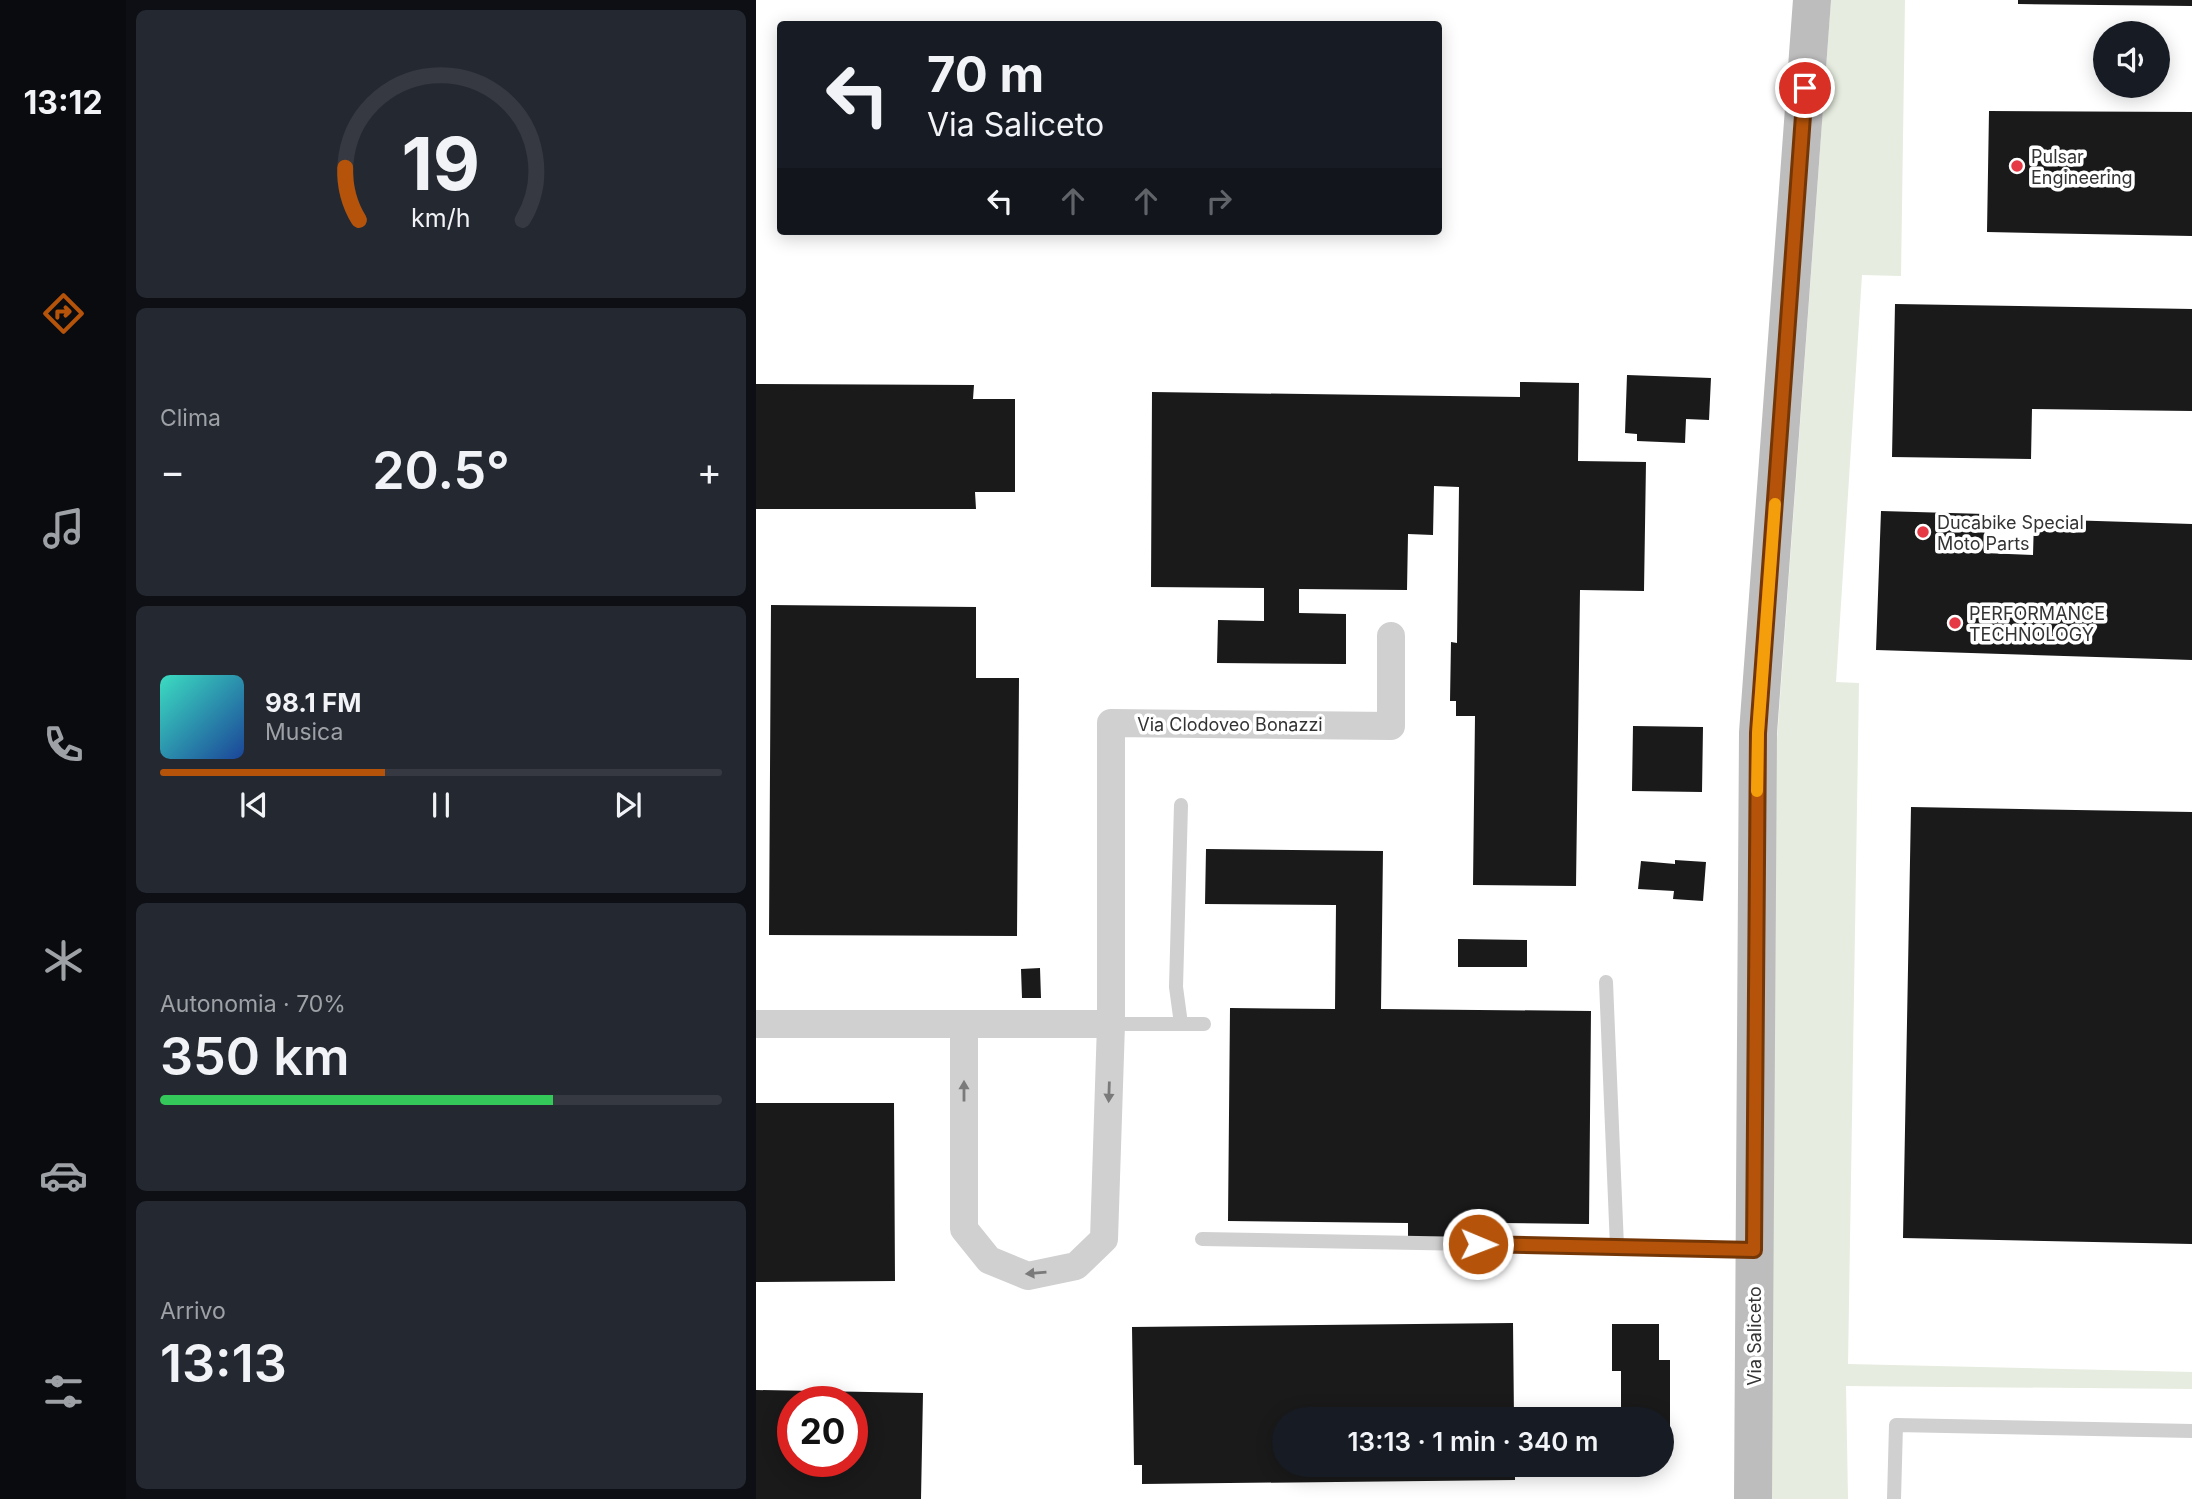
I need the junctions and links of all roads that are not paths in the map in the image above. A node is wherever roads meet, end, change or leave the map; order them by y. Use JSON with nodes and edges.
{"nodes":[{"id":1,"x":1812,"y":0,"type":"edge"},
{"id":2,"x":1391,"y":636,"type":"dead end"},
{"id":3,"x":1181,"y":805,"type":"dead end"},
{"id":4,"x":1606,"y":982,"type":"dead end"},
{"id":5,"x":756,"y":1024,"type":"edge"},
{"id":6,"x":964,"y":1024,"type":"junction"},
{"id":7,"x":1111,"y":1024,"type":"junction"},
{"id":8,"x":1181,"y":1024,"type":"junction"},
{"id":9,"x":1204,"y":1024,"type":"dead end"},
{"id":10,"x":1202,"y":1239,"type":"dead end"},
{"id":11,"x":1617,"y":1247,"type":"junction"},
{"id":12,"x":1754,"y":1250,"type":"junction"},
{"id":13,"x":2192,"y":1431,"type":"edge"},
{"id":14,"x":1754,"y":1499,"type":"edge"},
{"id":15,"x":1894,"y":1499,"type":"edge"}],
"edges":[{"from":1,"to":12,"type":"main road","name":"Via Saliceto"},
{"from":2,"to":7,"type":"street","name":"Via Clodoveo Bonazzi"},
{"from":3,"to":8,"type":"lane"},
{"from":4,"to":11,"type":"lane"},
{"from":5,"to":6,"type":"street"},
{"from":6,"to":7,"type":"street"},
{"from":7,"to":6,"type":"street","name":"Via Clodoveo Bonazzi","one_way":true},
{"from":7,"to":8,"type":"lane"},
{"from":8,"to":9,"type":"lane"},
{"from":10,"to":11,"type":"lane"},
{"from":11,"to":12,"type":"lane"},
{"from":12,"to":14,"type":"main road","name":"Via Saliceto"},
{"from":13,"to":15,"type":"lane"}]}
